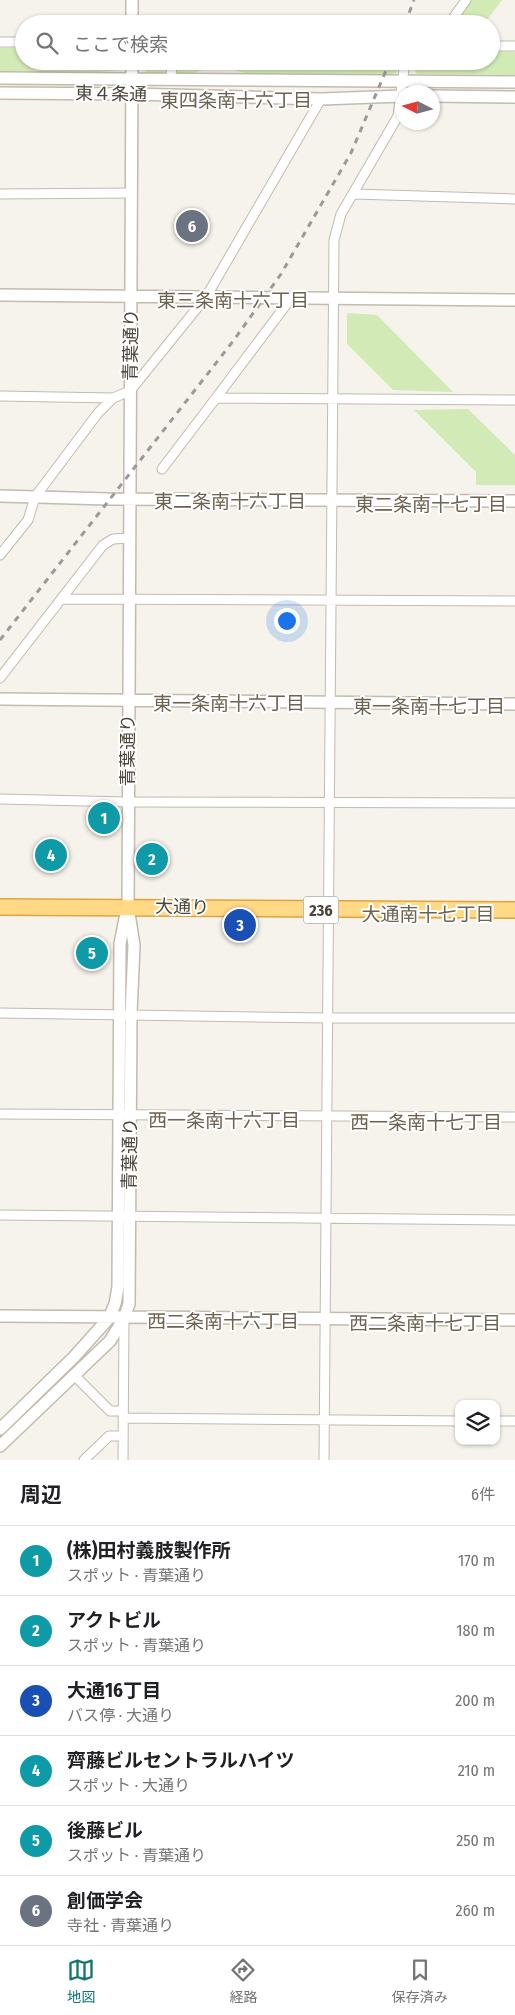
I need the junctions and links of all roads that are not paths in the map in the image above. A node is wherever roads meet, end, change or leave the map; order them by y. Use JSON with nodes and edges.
{"nodes":[{"id":1,"x":132,"y":0,"type":"edge"},
{"id":2,"x":466,"y":0,"type":"edge"},
{"id":3,"x":132,"y":15,"type":"edge"},
{"id":4,"x":455,"y":15,"type":"edge"},
{"id":5,"x":0,"y":42,"type":"edge"},
{"id":6,"x":15,"y":42,"type":"edge"},
{"id":7,"x":500,"y":46,"type":"edge"},
{"id":8,"x":515,"y":46,"type":"edge"},
{"id":9,"x":132,"y":70,"type":"edge"},
{"id":10,"x":172,"y":70,"type":"edge"},
{"id":11,"x":404,"y":70,"type":"edge"},
{"id":12,"x":0,"y":78,"type":"edge"},
{"id":13,"x":132,"y":79,"type":"junction"},
{"id":14,"x":171,"y":79,"type":"junction"},
{"id":15,"x":402,"y":81,"type":"junction"},
{"id":16,"x":515,"y":82,"type":"edge"},
{"id":17,"x":402,"y":85,"type":"edge"},
{"id":18,"x":0,"y":93,"type":"edge"},
{"id":19,"x":132,"y":94,"type":"junction"},
{"id":20,"x":395,"y":96,"type":"edge"},
{"id":21,"x":440,"y":96,"type":"edge"},
{"id":22,"x":515,"y":97,"type":"edge"},
{"id":23,"x":320,"y":99,"type":"junction"},
{"id":24,"x":395,"y":121,"type":"edge"},
{"id":25,"x":131,"y":193,"type":"junction"},
{"id":26,"x":0,"y":194,"type":"edge"},
{"id":27,"x":354,"y":194,"type":"junction"},
{"id":28,"x":515,"y":199,"type":"edge"},
{"id":29,"x":0,"y":295,"type":"edge"},
{"id":30,"x":132,"y":296,"type":"junction"},
{"id":31,"x":206,"y":297,"type":"junction"},
{"id":32,"x":292,"y":297,"type":"junction"},
{"id":33,"x":332,"y":297,"type":"junction"},
{"id":34,"x":515,"y":300,"type":"edge"},
{"id":35,"x":130,"y":391,"type":"junction"},
{"id":36,"x":0,"y":396,"type":"edge"},
{"id":37,"x":113,"y":398,"type":"junction"},
{"id":38,"x":216,"y":398,"type":"junction"},
{"id":39,"x":332,"y":399,"type":"junction"},
{"id":40,"x":515,"y":400,"type":"edge"},
{"id":41,"x":162,"y":469,"type":"dead end"},
{"id":42,"x":0,"y":496,"type":"edge"},
{"id":43,"x":35,"y":497,"type":"junction"},
{"id":44,"x":131,"y":498,"type":"junction"},
{"id":45,"x":332,"y":500,"type":"junction"},
{"id":46,"x":515,"y":501,"type":"edge"},
{"id":47,"x":130,"y":538,"type":"junction"},
{"id":48,"x":0,"y":555,"type":"edge"},
{"id":49,"x":62,"y":598,"type":"junction"},
{"id":50,"x":129,"y":598,"type":"junction"},
{"id":51,"x":331,"y":600,"type":"junction"},
{"id":52,"x":515,"y":601,"type":"edge"},
{"id":53,"x":0,"y":678,"type":"edge"},
{"id":54,"x":0,"y":699,"type":"edge"},
{"id":55,"x":128,"y":701,"type":"junction"},
{"id":56,"x":331,"y":701,"type":"junction"},
{"id":57,"x":515,"y":704,"type":"edge"},
{"id":58,"x":0,"y":799,"type":"edge"},
{"id":59,"x":128,"y":802,"type":"junction"},
{"id":60,"x":329,"y":802,"type":"junction"},
{"id":61,"x":515,"y":803,"type":"edge"},
{"id":62,"x":0,"y":907,"type":"edge"},
{"id":63,"x":128,"y":907,"type":"junction"},
{"id":64,"x":329,"y":910,"type":"junction"},
{"id":65,"x":515,"y":910,"type":"edge"},
{"id":66,"x":0,"y":1013,"type":"edge"},
{"id":67,"x":126,"y":1014,"type":"junction"},
{"id":68,"x":327,"y":1018,"type":"junction"},
{"id":69,"x":515,"y":1018,"type":"edge"},
{"id":70,"x":0,"y":1114,"type":"edge"},
{"id":71,"x":118,"y":1116,"type":"junction"},
{"id":72,"x":131,"y":1116,"type":"junction"},
{"id":73,"x":326,"y":1117,"type":"junction"},
{"id":74,"x":515,"y":1118,"type":"edge"},
{"id":75,"x":0,"y":1215,"type":"edge"},
{"id":76,"x":117,"y":1216,"type":"junction"},
{"id":77,"x":130,"y":1216,"type":"junction"},
{"id":78,"x":325,"y":1218,"type":"junction"},
{"id":79,"x":515,"y":1220,"type":"edge"},
{"id":80,"x":0,"y":1316,"type":"edge"},
{"id":81,"x":110,"y":1318,"type":"junction"},
{"id":82,"x":124,"y":1318,"type":"junction"},
{"id":83,"x":325,"y":1319,"type":"junction"},
{"id":84,"x":515,"y":1320,"type":"edge"},
{"id":85,"x":74,"y":1375,"type":"junction"},
{"id":86,"x":123,"y":1415,"type":"junction"},
{"id":87,"x":325,"y":1420,"type":"junction"},
{"id":88,"x":455,"y":1421,"type":"edge"},
{"id":89,"x":500,"y":1421,"type":"edge"},
{"id":90,"x":515,"y":1421,"type":"edge"},
{"id":91,"x":0,"y":1429,"type":"edge"},
{"id":92,"x":123,"y":1436,"type":"junction"},
{"id":93,"x":0,"y":1446,"type":"edge"},
{"id":94,"x":84,"y":1460,"type":"edge"},
{"id":95,"x":123,"y":1460,"type":"edge"},
{"id":96,"x":324,"y":1460,"type":"edge"}],
"edges":[{"from":1,"to":3,"type":"street"},
{"from":2,"to":4,"type":"street"},
{"from":5,"to":6,"type":"street"},
{"from":7,"to":8,"type":"street"},
{"from":9,"to":13,"type":"street","name":"青葉通り"},
{"from":10,"to":14,"type":"street"},
{"from":11,"to":15,"type":"street"},
{"from":12,"to":13,"type":"street","name":"東４条通"},
{"from":13,"to":14,"type":"street","name":"東４条通"},
{"from":13,"to":19,"type":"street","name":"青葉通り"},
{"from":14,"to":15,"type":"street","name":"東４条通"},
{"from":15,"to":16,"type":"street","name":"東４条通"},
{"from":15,"to":17,"type":"street"},
{"from":18,"to":19,"type":"street","name":"東４条通"},
{"from":19,"to":23,"type":"street","name":"東４条通"},
{"from":19,"to":25,"type":"street","name":"青葉通り"},
{"from":20,"to":23,"type":"street","name":"東４条通"},
{"from":21,"to":22,"type":"street"},
{"from":23,"to":31,"type":"street"},
{"from":24,"to":27,"type":"street"},
{"from":25,"to":26,"type":"street"},
{"from":25,"to":30,"type":"street","name":"青葉通り"},
{"from":27,"to":28,"type":"street"},
{"from":27,"to":33,"type":"street"},
{"from":29,"to":30,"type":"street"},
{"from":30,"to":31,"type":"street"},
{"from":30,"to":35,"type":"street","name":"青葉通り"},
{"from":31,"to":32,"type":"street"},
{"from":31,"to":35,"type":"street"},
{"from":32,"to":33,"type":"street"},
{"from":32,"to":38,"type":"street"},
{"from":33,"to":34,"type":"street"},
{"from":33,"to":39,"type":"street"},
{"from":35,"to":37,"type":"street"},
{"from":35,"to":44,"type":"street","name":"青葉通り"},
{"from":36,"to":37,"type":"street"},
{"from":37,"to":43,"type":"street"},
{"from":38,"to":39,"type":"street"},
{"from":38,"to":41,"type":"street"},
{"from":39,"to":40,"type":"street"},
{"from":39,"to":45,"type":"street"},
{"from":42,"to":43,"type":"street"},
{"from":43,"to":44,"type":"street"},
{"from":43,"to":48,"type":"street"},
{"from":44,"to":45,"type":"street"},
{"from":44,"to":47,"type":"street","name":"青葉通り"},
{"from":45,"to":46,"type":"street"},
{"from":45,"to":51,"type":"street"},
{"from":47,"to":49,"type":"street"},
{"from":47,"to":50,"type":"street","name":"青葉通り"},
{"from":49,"to":50,"type":"street"},
{"from":49,"to":53,"type":"street"},
{"from":50,"to":51,"type":"street"},
{"from":50,"to":55,"type":"street","name":"青葉通り"},
{"from":51,"to":52,"type":"street"},
{"from":51,"to":56,"type":"street"},
{"from":54,"to":55,"type":"street"},
{"from":55,"to":56,"type":"street"},
{"from":55,"to":59,"type":"street","name":"青葉通り"},
{"from":56,"to":57,"type":"street"},
{"from":56,"to":60,"type":"street"},
{"from":58,"to":59,"type":"street"},
{"from":59,"to":60,"type":"street"},
{"from":59,"to":63,"type":"street","name":"青葉通り"},
{"from":60,"to":61,"type":"street"},
{"from":60,"to":64,"type":"street"},
{"from":62,"to":63,"type":"highway","name":"大通り","number":"236"},
{"from":63,"to":64,"type":"highway","name":"大通り","number":"236"},
{"from":63,"to":67,"type":"street","name":"青葉通り"},
{"from":64,"to":65,"type":"highway","name":"大通り","number":"236"},
{"from":64,"to":68,"type":"street"},
{"from":66,"to":67,"type":"street"},
{"from":67,"to":68,"type":"street"},
{"from":67,"to":71,"type":"street"},
{"from":67,"to":72,"type":"street","name":"青葉通り"},
{"from":68,"to":69,"type":"street"},
{"from":68,"to":73,"type":"street"},
{"from":70,"to":71,"type":"street"},
{"from":71,"to":72,"type":"street"},
{"from":71,"to":76,"type":"street"},
{"from":72,"to":73,"type":"street"},
{"from":72,"to":77,"type":"street","name":"青葉通り"},
{"from":73,"to":74,"type":"street"},
{"from":73,"to":78,"type":"street"},
{"from":75,"to":76,"type":"street"},
{"from":76,"to":77,"type":"street"},
{"from":76,"to":81,"type":"street"},
{"from":77,"to":78,"type":"street"},
{"from":77,"to":82,"type":"street","name":"青葉通り"},
{"from":78,"to":79,"type":"street"},
{"from":78,"to":83,"type":"street"},
{"from":80,"to":81,"type":"street"},
{"from":81,"to":82,"type":"street"},
{"from":81,"to":91,"type":"street"},
{"from":82,"to":83,"type":"street"},
{"from":82,"to":85,"type":"street","name":"青葉通り"},
{"from":82,"to":86,"type":"street"},
{"from":83,"to":84,"type":"street"},
{"from":83,"to":87,"type":"street"},
{"from":85,"to":86,"type":"street"},
{"from":85,"to":93,"type":"street","name":"青葉通り"},
{"from":86,"to":87,"type":"street"},
{"from":86,"to":92,"type":"street"},
{"from":87,"to":88,"type":"street"},
{"from":87,"to":96,"type":"street"},
{"from":89,"to":90,"type":"street"},
{"from":92,"to":94,"type":"street"},
{"from":92,"to":95,"type":"street"}]}
